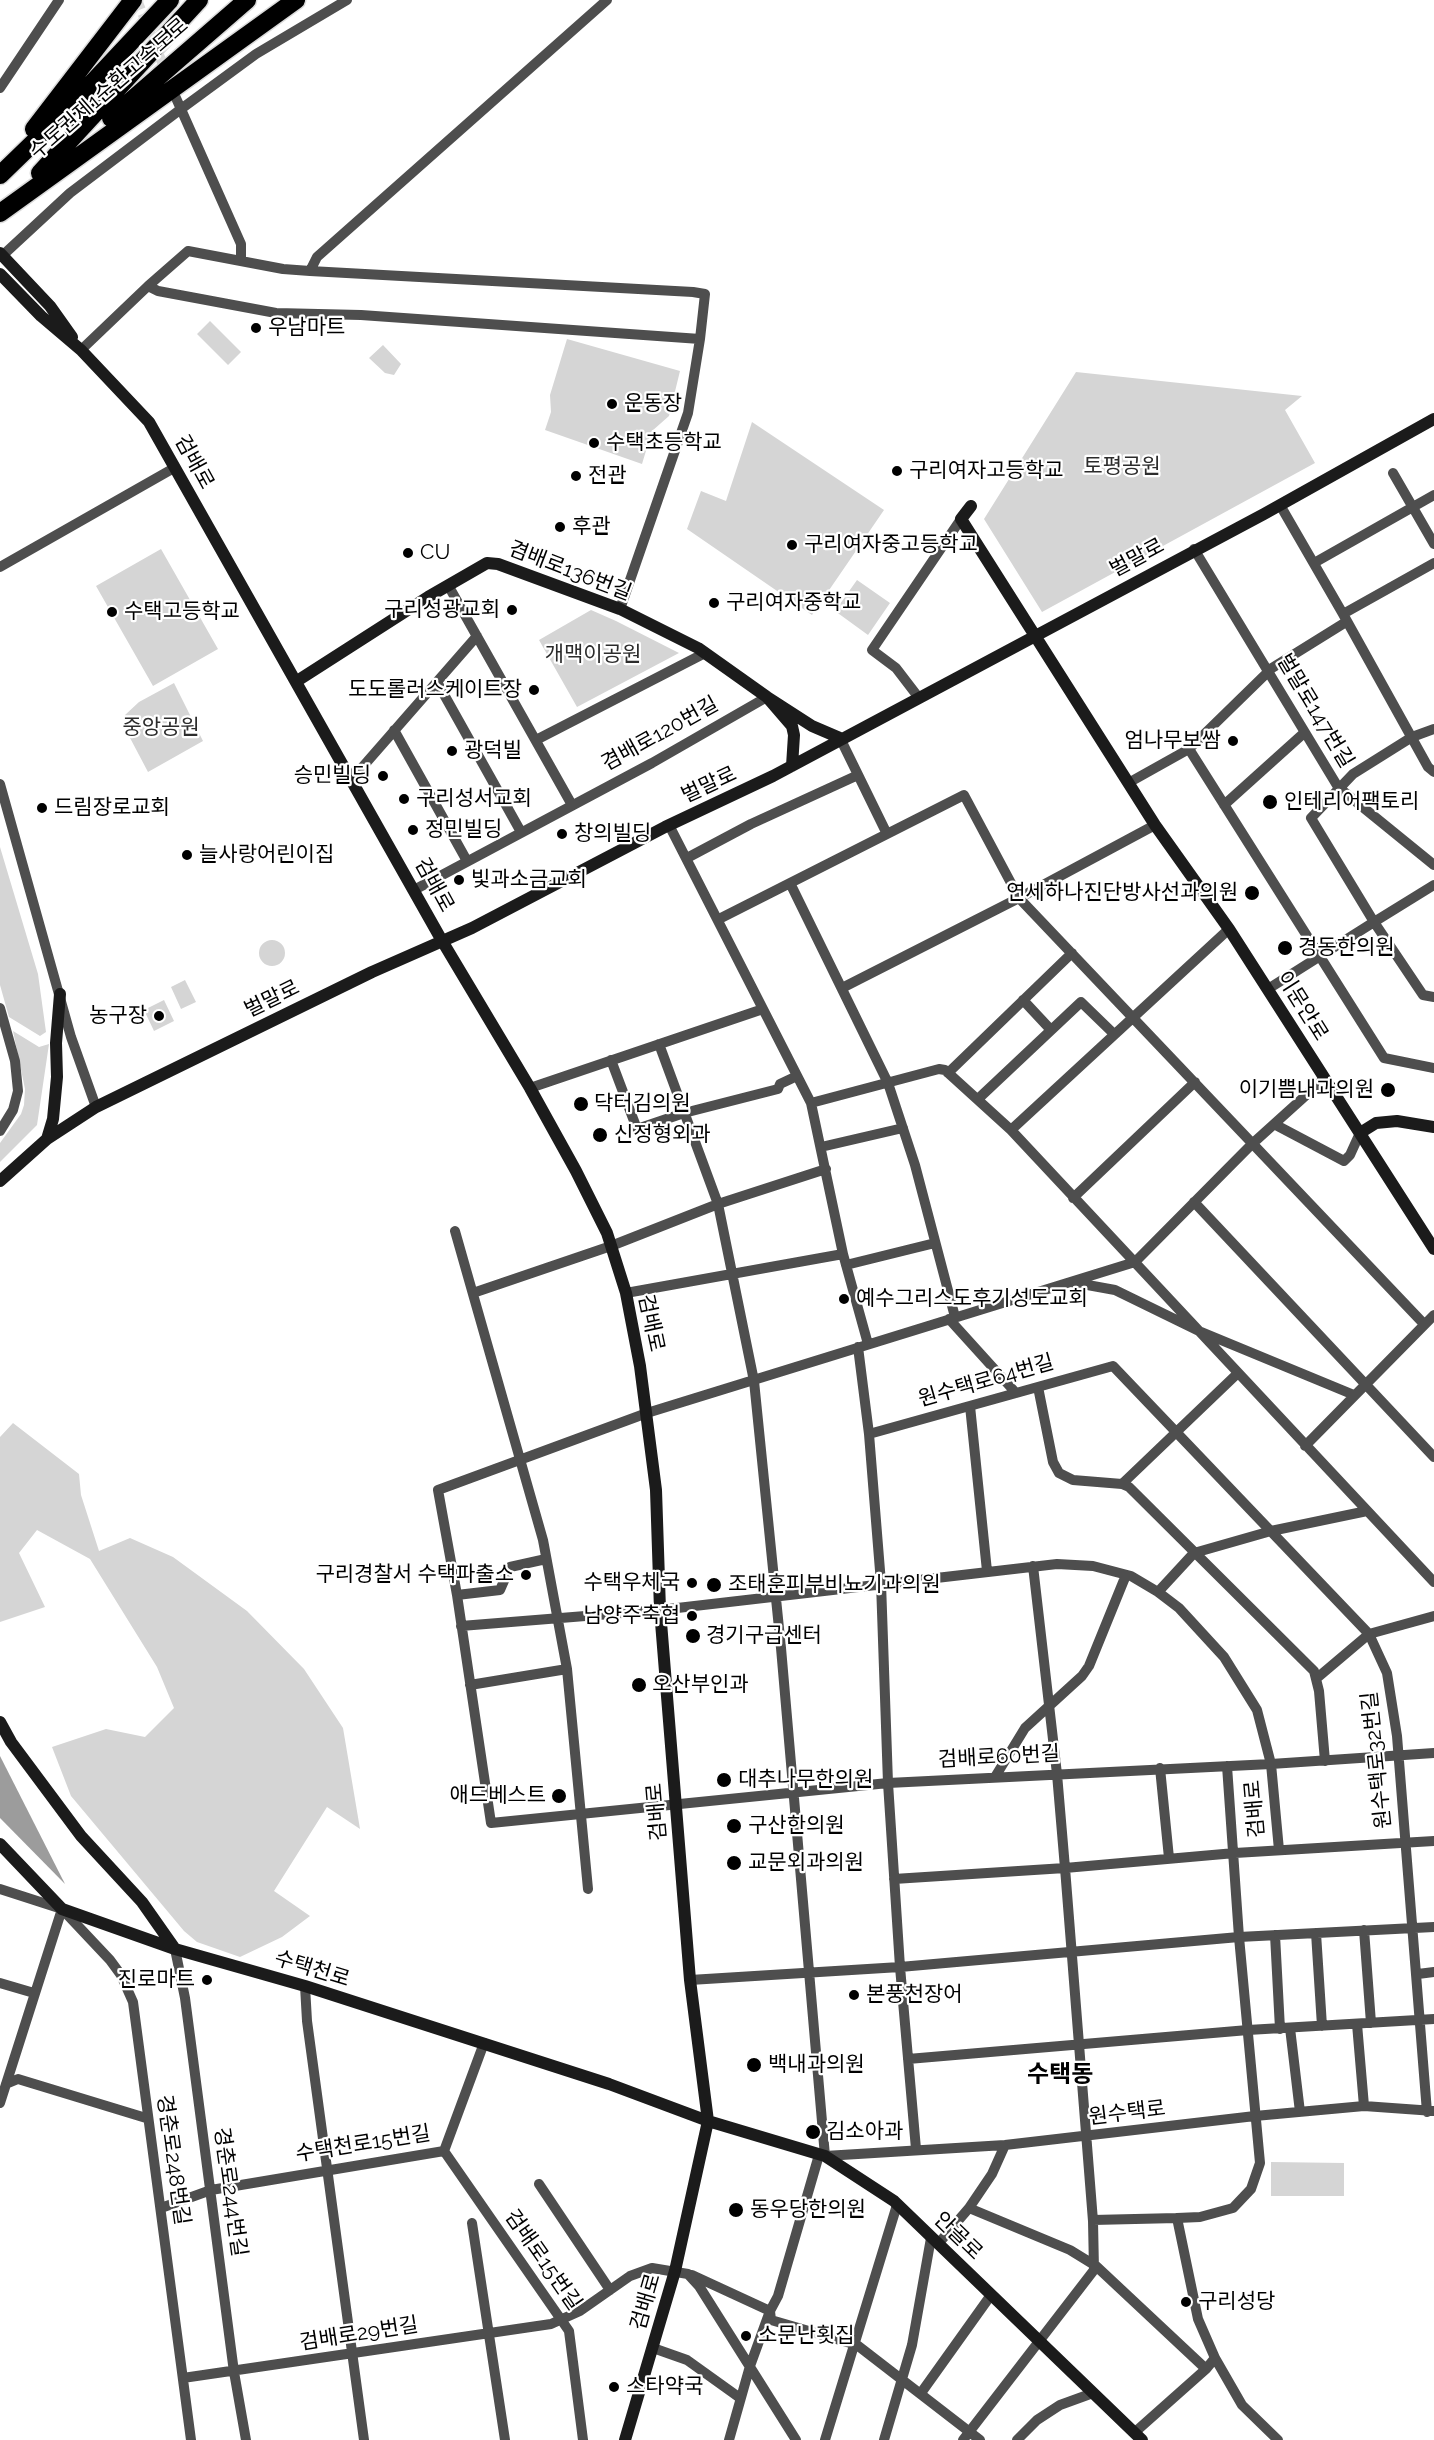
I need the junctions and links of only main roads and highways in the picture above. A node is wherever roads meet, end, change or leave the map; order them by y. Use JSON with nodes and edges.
{"nodes":[{"id":1,"x":133,"y":0,"type":"edge"},
{"id":2,"x":170,"y":0,"type":"edge"},
{"id":3,"x":199,"y":0,"type":"edge"},
{"id":4,"x":247,"y":0,"type":"edge"},
{"id":5,"x":296,"y":0,"type":"edge"},
{"id":6,"x":0,"y":174,"type":"edge"},
{"id":7,"x":0,"y":213,"type":"edge"}],
"edges":[{"from":1,"to":6,"type":"highway","name":"수도권제1순환고속도로"},
{"from":2,"to":6,"type":"highway","name":"수도권제1순환고속도로"},
{"from":3,"to":7,"type":"highway","name":"수도권제1순환고속도로"},
{"from":4,"to":7,"type":"highway","name":"수도권제1순환고속도로"},
{"from":5,"to":7,"type":"highway"}]}
